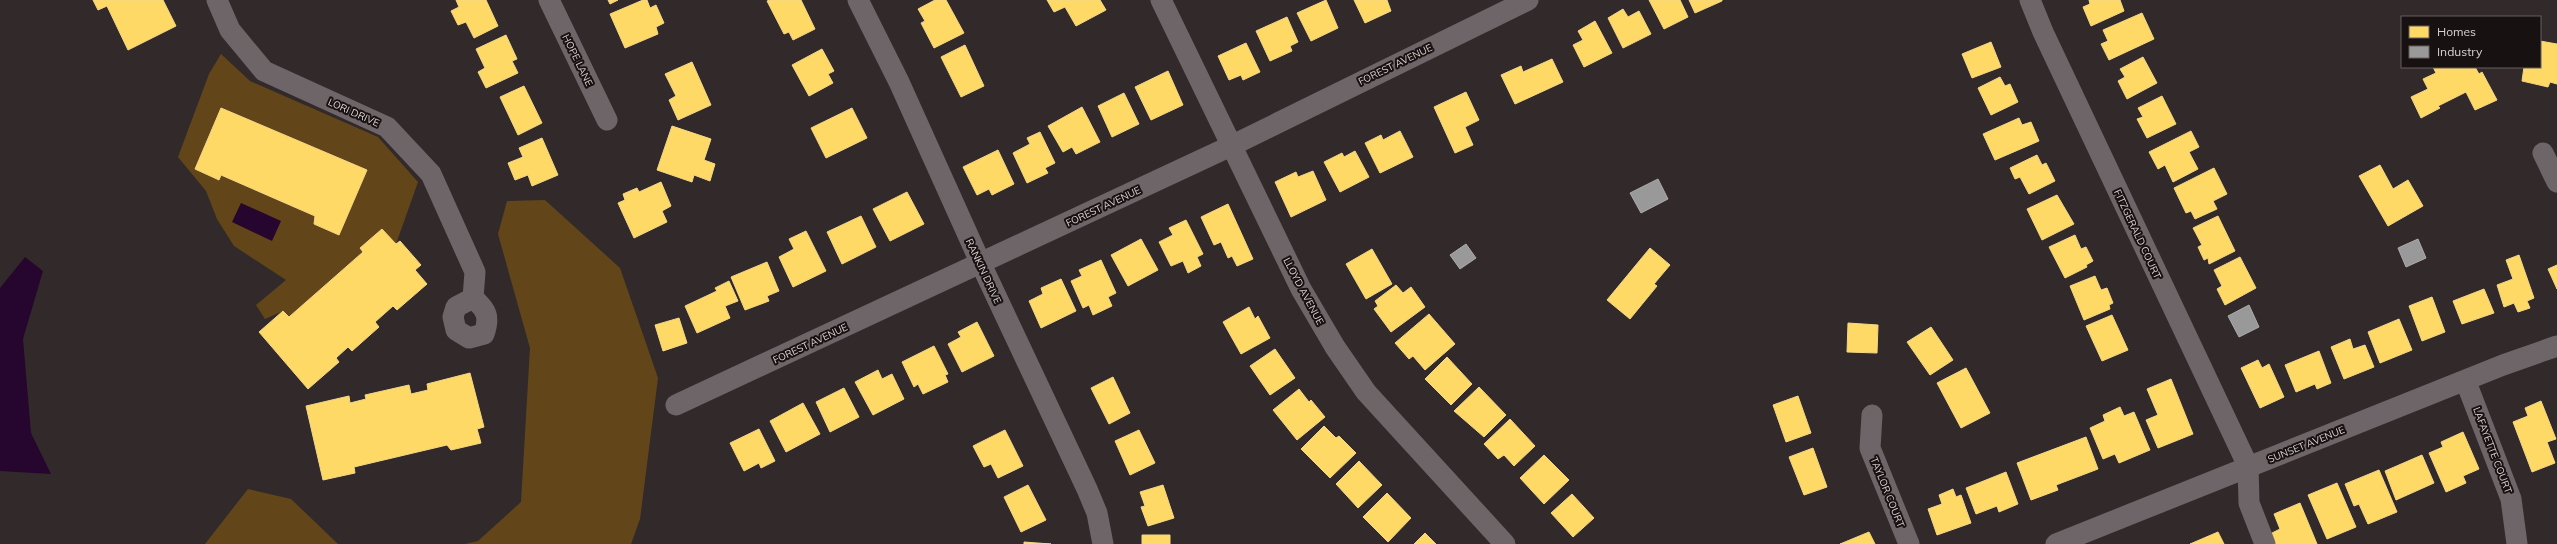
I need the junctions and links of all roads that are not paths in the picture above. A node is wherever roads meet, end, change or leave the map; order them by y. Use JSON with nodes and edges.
{"nodes":[{"id":1,"x":217,"y":0,"type":"edge"},
{"id":2,"x":549,"y":0,"type":"edge"},
{"id":3,"x":858,"y":0,"type":"edge"},
{"id":4,"x":1161,"y":0,"type":"edge"},
{"id":5,"x":1528,"y":0,"type":"edge"},
{"id":6,"x":2030,"y":0,"type":"edge"},
{"id":7,"x":608,"y":120,"type":"dead end"},
{"id":8,"x":1233,"y":145,"type":"junction"},
{"id":9,"x":2543,"y":153,"type":"dead end"},
{"id":10,"x":2557,"y":182,"type":"edge"},
{"id":11,"x":981,"y":264,"type":"junction"},
{"id":12,"x":473,"y":298,"type":"dead end"},
{"id":13,"x":2557,"y":346,"type":"edge"},
{"id":14,"x":2466,"y":382,"type":"junction"},
{"id":15,"x":676,"y":405,"type":"dead end"},
{"id":16,"x":1872,"y":415,"type":"dead end"},
{"id":17,"x":2248,"y":466,"type":"junction"},
{"id":18,"x":1103,"y":544,"type":"edge"},
{"id":19,"x":1505,"y":544,"type":"edge"},
{"id":20,"x":1910,"y":544,"type":"edge"},
{"id":21,"x":2056,"y":544,"type":"edge"},
{"id":22,"x":2265,"y":544,"type":"edge"},
{"id":23,"x":2517,"y":544,"type":"edge"}],
"edges":[{"from":1,"to":12,"type":"street","name":"LORI DRIVE"},
{"from":2,"to":7,"type":"street","name":"HOPE LANE"},
{"from":3,"to":11,"type":"street","name":"RANKIN DRIVE"},
{"from":4,"to":8,"type":"street","name":"LLOYD AVENUE"},
{"from":5,"to":8,"type":"street","name":"FOREST AVENUE"},
{"from":6,"to":17,"type":"street","name":"FITZGERALD COURT"},
{"from":8,"to":11,"type":"street","name":"FOREST AVENUE"},
{"from":8,"to":19,"type":"street","name":"LLOYD AVENUE"},
{"from":9,"to":10,"type":"street"},
{"from":11,"to":15,"type":"street","name":"FOREST AVENUE"},
{"from":11,"to":18,"type":"street","name":"RANKIN DRIVE"},
{"from":13,"to":14,"type":"street","name":"SUNSET AVENUE"},
{"from":14,"to":17,"type":"street","name":"SUNSET AVENUE"},
{"from":14,"to":23,"type":"street","name":"LAFAYETTE COURT"},
{"from":16,"to":20,"type":"street","name":"TAYLOR COURT"},
{"from":17,"to":21,"type":"street","name":"SUNSET AVENUE"},
{"from":17,"to":22,"type":"street"}]}
